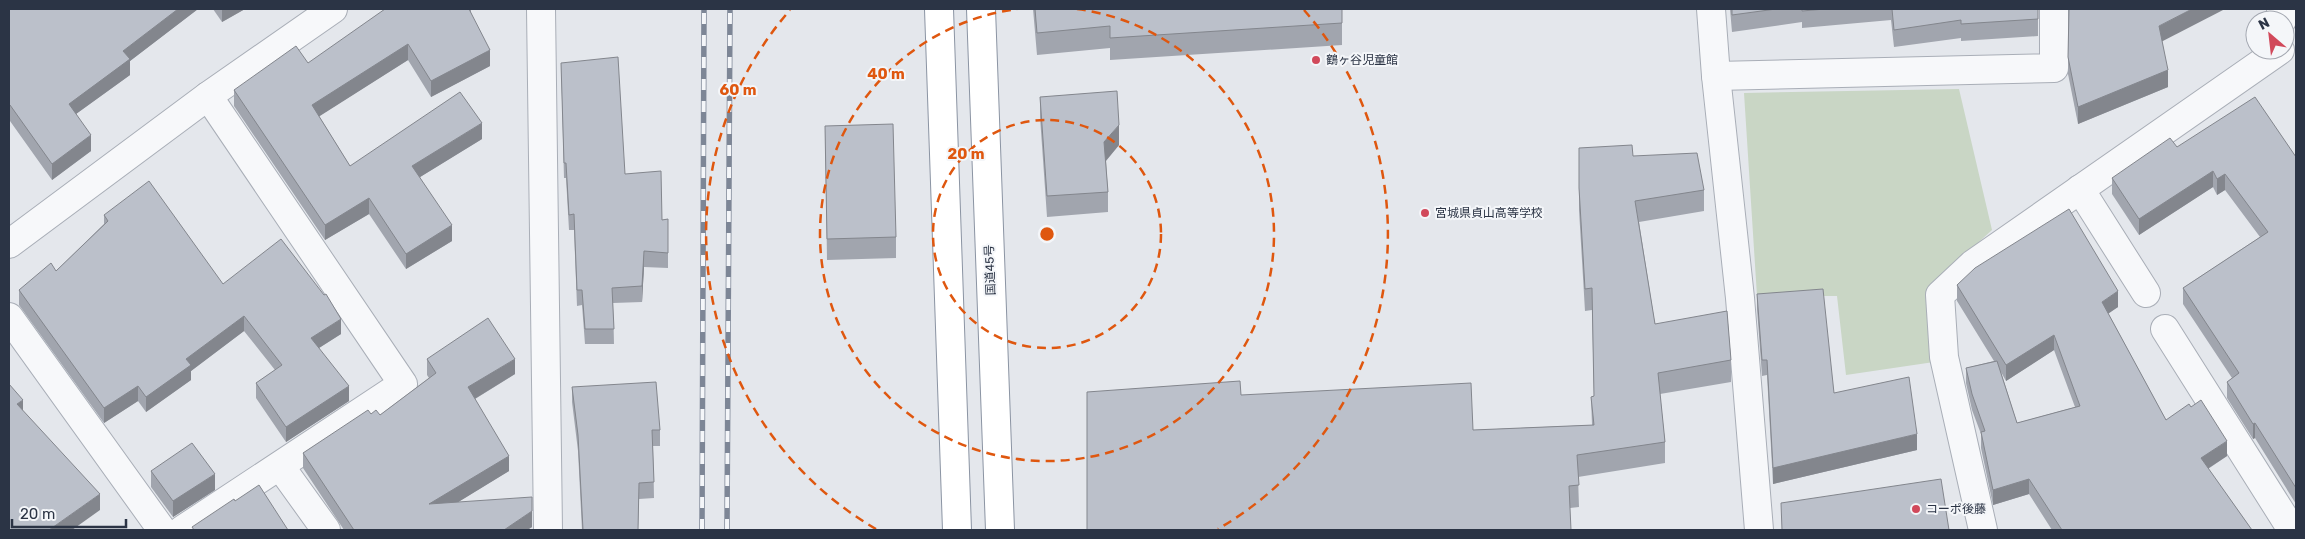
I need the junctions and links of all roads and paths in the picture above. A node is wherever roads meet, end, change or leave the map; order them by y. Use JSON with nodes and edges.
{"nodes":[{"id":1,"x":333,"y":9,"type":"edge"},
{"id":2,"x":541,"y":9,"type":"edge"},
{"id":3,"x":939,"y":9,"type":"edge"},
{"id":4,"x":981,"y":9,"type":"edge"},
{"id":5,"x":1711,"y":9,"type":"edge"},
{"id":6,"x":2054,"y":9,"type":"edge"},
{"id":7,"x":2266,"y":60,"type":"edge"},
{"id":8,"x":1716,"y":76,"type":"junction"},
{"id":9,"x":208,"y":96,"type":"junction"},
{"id":10,"x":2080,"y":189,"type":"junction"},
{"id":11,"x":9,"y":244,"type":"edge"},
{"id":12,"x":2146,"y":293,"type":"dead end"},
{"id":13,"x":9,"y":317,"type":"edge"},
{"id":14,"x":2165,"y":330,"type":"dead end"},
{"id":15,"x":280,"y":466,"type":"junction"},
{"id":16,"x":162,"y":530,"type":"edge"},
{"id":17,"x":182,"y":530,"type":"edge"},
{"id":18,"x":326,"y":530,"type":"edge"},
{"id":19,"x":548,"y":530,"type":"edge"},
{"id":20,"x":957,"y":530,"type":"edge"},
{"id":21,"x":1000,"y":530,"type":"edge"},
{"id":22,"x":1759,"y":530,"type":"edge"},
{"id":23,"x":1983,"y":530,"type":"edge"},
{"id":24,"x":2292,"y":530,"type":"edge"}],
"edges":[{"from":1,"to":9,"type":"street"},
{"from":2,"to":19,"type":"street"},
{"from":3,"to":20,"type":"highway"},
{"from":4,"to":21,"type":"highway","name":"国道45号"},
{"from":5,"to":8,"type":"street"},
{"from":6,"to":8,"type":"street"},
{"from":7,"to":10,"type":"street"},
{"from":8,"to":22,"type":"street"},
{"from":9,"to":11,"type":"street"},
{"from":9,"to":15,"type":"street"},
{"from":10,"to":12,"type":"street"},
{"from":10,"to":23,"type":"street"},
{"from":13,"to":16,"type":"street"},
{"from":14,"to":24,"type":"street"},
{"from":15,"to":17,"type":"street"},
{"from":15,"to":18,"type":"street"}]}
